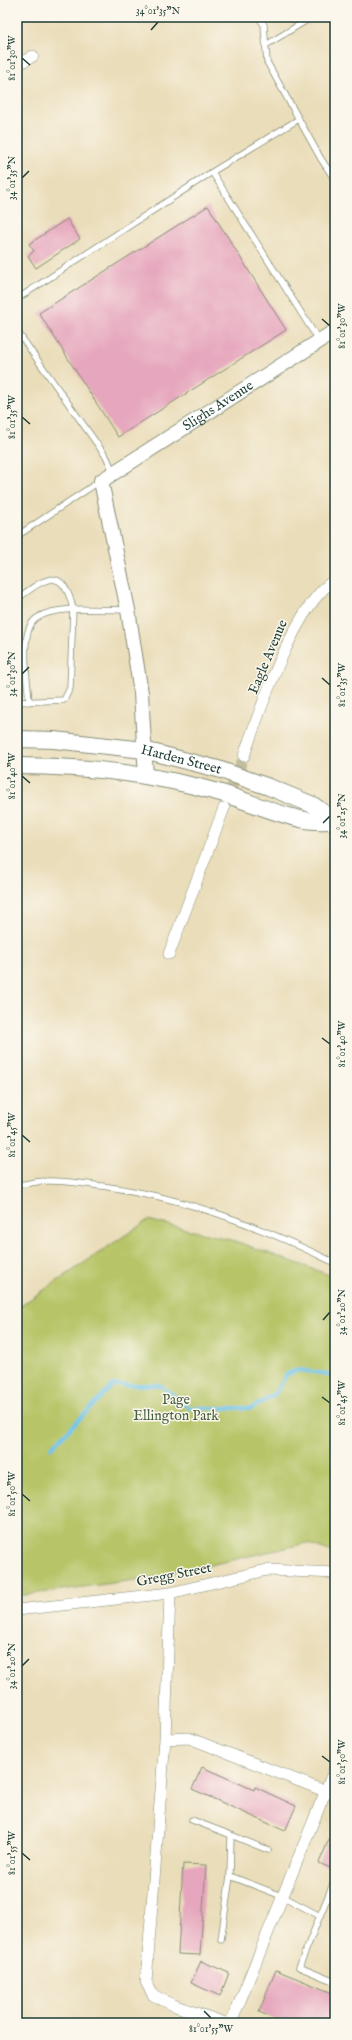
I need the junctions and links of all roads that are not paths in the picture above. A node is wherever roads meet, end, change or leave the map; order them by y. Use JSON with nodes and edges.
{"nodes":[{"id":1,"x":259,"y":17,"type":"edge"},
{"id":2,"x":312,"y":17,"type":"edge"},
{"id":3,"x":266,"y":45,"type":"junction"},
{"id":4,"x":33,"y":56,"type":"dead end"},
{"id":5,"x":17,"y":65,"type":"edge"},
{"id":6,"x":299,"y":119,"type":"junction"},
{"id":7,"x":212,"y":172,"type":"junction"},
{"id":8,"x":335,"y":180,"type":"edge"},
{"id":9,"x":17,"y":299,"type":"edge"},
{"id":10,"x":17,"y":331,"type":"edge"},
{"id":11,"x":335,"y":331,"type":"edge"},
{"id":12,"x":319,"y":342,"type":"junction"},
{"id":13,"x":114,"y":472,"type":"junction"},
{"id":14,"x":101,"y":480,"type":"junction"},
{"id":15,"x":17,"y":536,"type":"edge"},
{"id":16,"x":335,"y":580,"type":"edge"},
{"id":17,"x":17,"y":599,"type":"edge"},
{"id":18,"x":73,"y":609,"type":"junction"},
{"id":19,"x":128,"y":610,"type":"junction"},
{"id":20,"x":17,"y":702,"type":"edge"},
{"id":21,"x":29,"y":702,"type":"junction"},
{"id":22,"x":17,"y":739,"type":"edge"},
{"id":23,"x":144,"y":750,"type":"junction"},
{"id":24,"x":244,"y":756,"type":"tunnel mouth"},
{"id":25,"x":17,"y":766,"type":"edge"},
{"id":26,"x":146,"y":776,"type":"junction"},
{"id":27,"x":223,"y":811,"type":"tunnel mouth"},
{"id":28,"x":335,"y":821,"type":"edge"},
{"id":29,"x":169,"y":954,"type":"dead end"},
{"id":30,"x":17,"y":1185,"type":"edge"},
{"id":31,"x":335,"y":1262,"type":"edge"},
{"id":32,"x":335,"y":1573,"type":"edge"},
{"id":33,"x":170,"y":1593,"type":"junction"},
{"id":34,"x":17,"y":1610,"type":"edge"},
{"id":35,"x":165,"y":1739,"type":"junction"},
{"id":36,"x":335,"y":1768,"type":"edge"},
{"id":37,"x":330,"y":1793,"type":"edge"},
{"id":38,"x":192,"y":1820,"type":"dead end"},
{"id":39,"x":231,"y":1835,"type":"junction"},
{"id":40,"x":268,"y":1850,"type":"dead end"},
{"id":41,"x":230,"y":1876,"type":"junction"},
{"id":42,"x":335,"y":1879,"type":"edge"},
{"id":43,"x":282,"y":1896,"type":"junction"},
{"id":44,"x":320,"y":1916,"type":"junction"},
{"id":45,"x":221,"y":1940,"type":"dead end"},
{"id":46,"x":335,"y":1982,"type":"edge"},
{"id":47,"x":225,"y":2023,"type":"edge"},
{"id":48,"x":231,"y":2023,"type":"edge"}],
"edges":[{"from":1,"to":3,"type":"lane"},
{"from":2,"to":3,"type":"lane"},
{"from":3,"to":6,"type":"lane"},
{"from":4,"to":5,"type":"street"},
{"from":6,"to":7,"type":"lane"},
{"from":6,"to":8,"type":"lane"},
{"from":7,"to":9,"type":"lane"},
{"from":7,"to":12,"type":"lane"},
{"from":10,"to":13,"type":"lane"},
{"from":11,"to":12,"type":"street","name":"Slighs Avenue"},
{"from":12,"to":13,"type":"street","name":"Slighs Avenue"},
{"from":13,"to":14,"type":"street","name":"Slighs Avenue"},
{"from":14,"to":15,"type":"lane","name":"Slighs Avenue"},
{"from":14,"to":19,"type":"street"},
{"from":16,"to":24,"type":"street","name":"Eagle Avenue"},
{"from":17,"to":18,"type":"lane"},
{"from":18,"to":19,"type":"lane"},
{"from":18,"to":21,"type":"lane"},
{"from":18,"to":21,"type":"lane"},
{"from":19,"to":23,"type":"street"},
{"from":20,"to":21,"type":"lane"},
{"from":22,"to":23,"type":"main road","name":"Harden Street"},
{"from":23,"to":26,"type":"street"},
{"from":23,"to":28,"type":"main road","name":"Harden Street"},
{"from":25,"to":26,"type":"main road","name":"Harden Street"},
{"from":26,"to":28,"type":"main road","name":"Harden Street"},
{"from":27,"to":29,"type":"street"},
{"from":30,"to":31,"type":"lane"},
{"from":32,"to":33,"type":"street","name":"Gregg Street"},
{"from":33,"to":34,"type":"street","name":"Gregg Street"},
{"from":33,"to":35,"type":"street"},
{"from":35,"to":37,"type":"street"},
{"from":35,"to":47,"type":"street"},
{"from":36,"to":37,"type":"street"},
{"from":37,"to":43,"type":"street"},
{"from":38,"to":39,"type":"lane"},
{"from":39,"to":40,"type":"lane"},
{"from":39,"to":41,"type":"lane"},
{"from":41,"to":43,"type":"lane"},
{"from":41,"to":45,"type":"lane"},
{"from":42,"to":44,"type":"lane"},
{"from":43,"to":44,"type":"lane"},
{"from":43,"to":48,"type":"street"},
{"from":44,"to":46,"type":"lane"}]}
